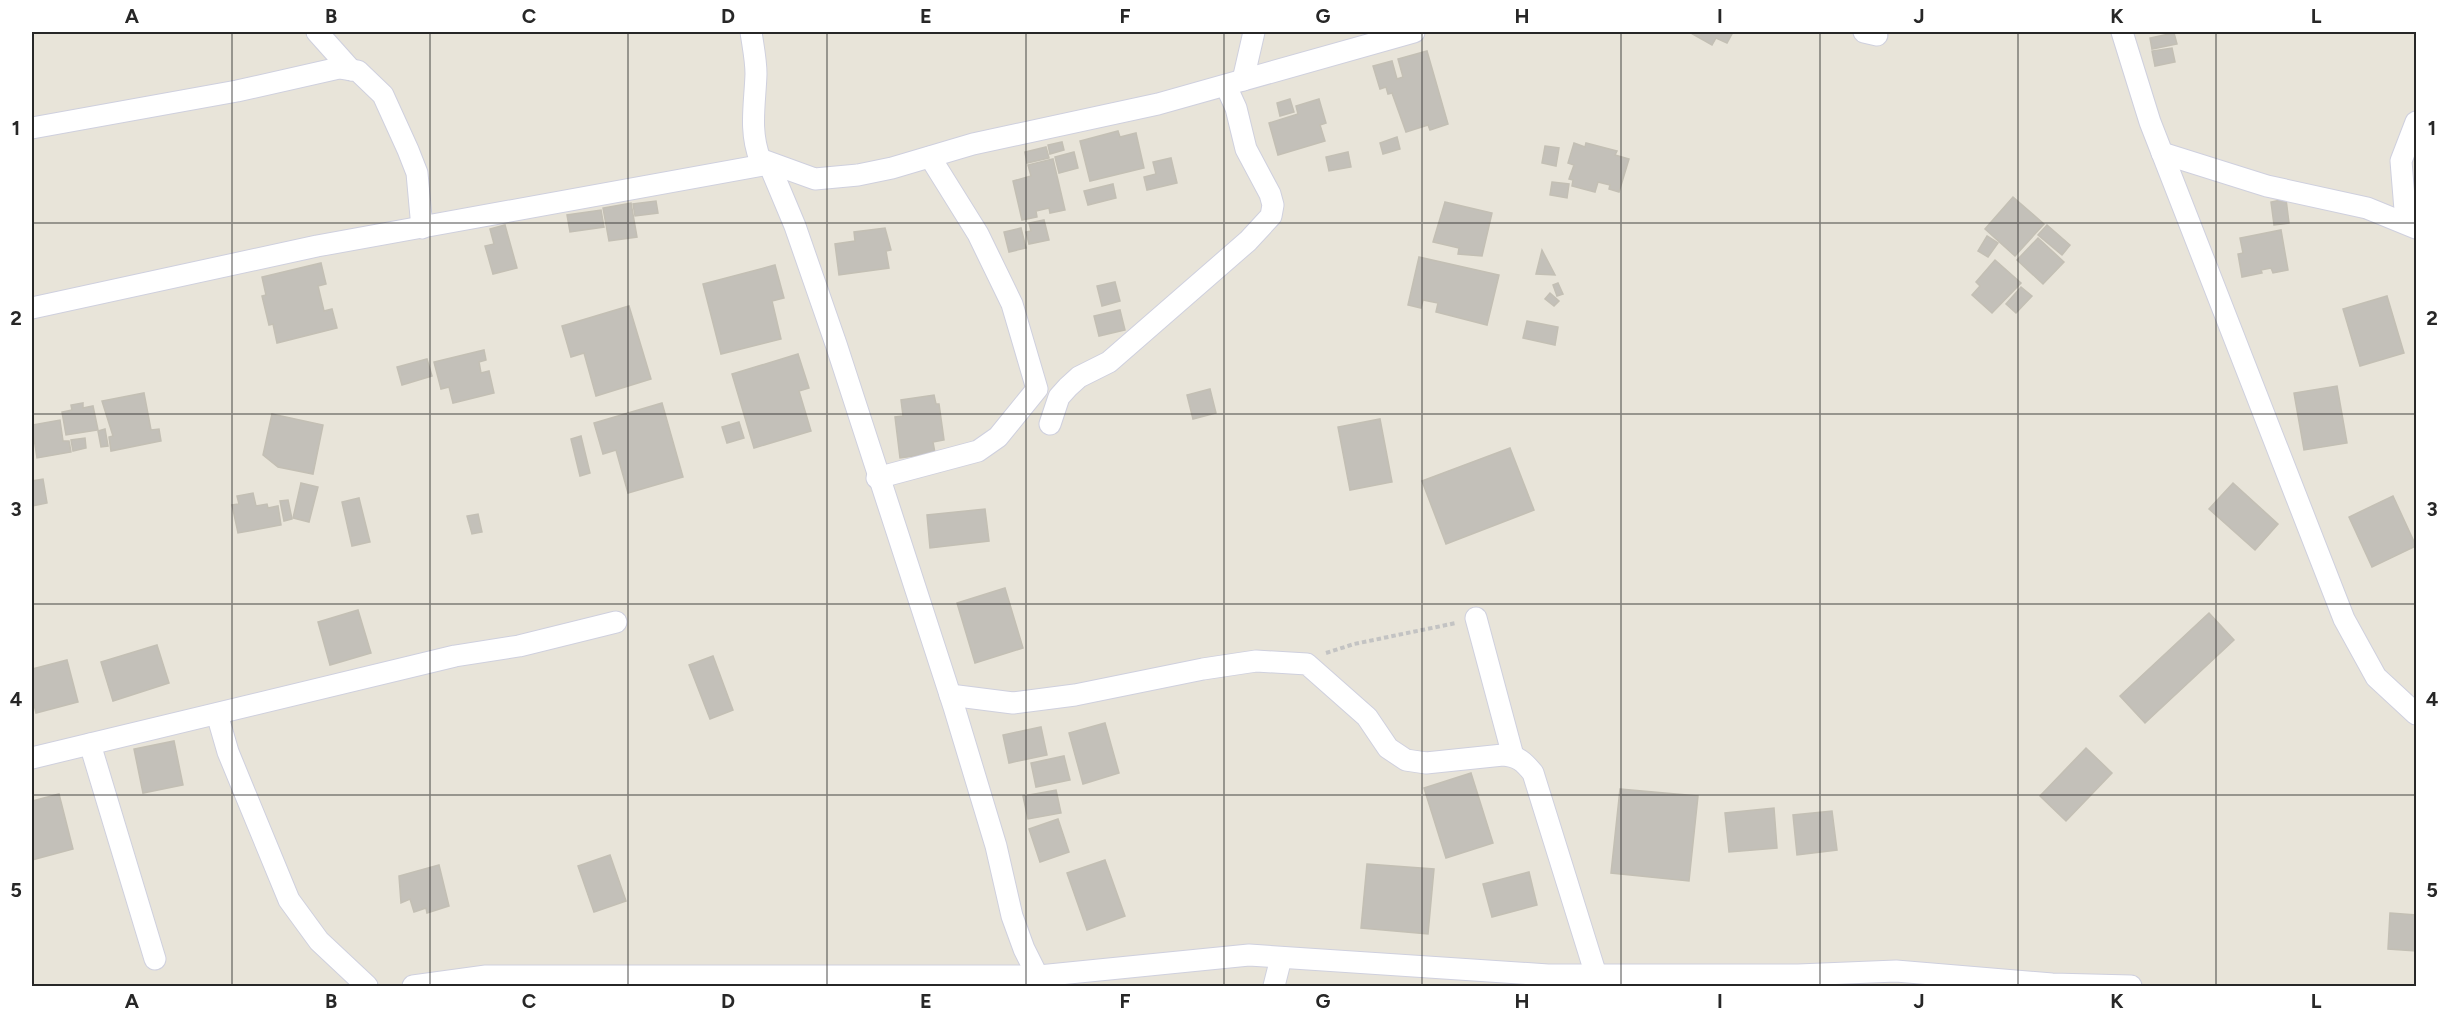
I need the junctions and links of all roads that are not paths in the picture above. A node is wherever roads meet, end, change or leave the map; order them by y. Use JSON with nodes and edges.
{"nodes":[{"id":1,"x":317,"y":32,"type":"edge"},
{"id":2,"x":751,"y":32,"type":"edge"},
{"id":3,"x":1254,"y":32,"type":"edge"},
{"id":4,"x":1414,"y":32,"type":"edge"},
{"id":5,"x":2122,"y":32,"type":"edge"},
{"id":6,"x":351,"y":70,"type":"junction"},
{"id":7,"x":1234,"y":83,"type":"junction"},
{"id":8,"x":2416,"y":122,"type":"edge"},
{"id":9,"x":32,"y":128,"type":"edge"},
{"id":10,"x":2163,"y":153,"type":"junction"},
{"id":11,"x":930,"y":157,"type":"junction"},
{"id":12,"x":769,"y":164,"type":"junction"},
{"id":13,"x":2411,"y":225,"type":"edge"},
{"id":14,"x":422,"y":228,"type":"junction"},
{"id":15,"x":32,"y":308,"type":"edge"},
{"id":16,"x":1050,"y":424,"type":"dead end"},
{"id":17,"x":877,"y":478,"type":"junction"},
{"id":18,"x":1476,"y":618,"type":"road end"},
{"id":19,"x":616,"y":622,"type":"dead end"},
{"id":20,"x":950,"y":695,"type":"junction"},
{"id":21,"x":217,"y":714,"type":"junction"},
{"id":22,"x":2416,"y":714,"type":"edge"},
{"id":23,"x":90,"y":744,"type":"junction"},
{"id":24,"x":1513,"y":756,"type":"junction"},
{"id":25,"x":32,"y":758,"type":"edge"},
{"id":26,"x":1281,"y":958,"type":"junction"},
{"id":27,"x":154,"y":959,"type":"dead end"},
{"id":28,"x":1596,"y":975,"type":"junction"},
{"id":29,"x":729,"y":980,"type":"edge"},
{"id":30,"x":1041,"y":981,"type":"edge"},
{"id":31,"x":367,"y":987,"type":"edge"},
{"id":32,"x":414,"y":987,"type":"edge"},
{"id":33,"x":1274,"y":987,"type":"edge"},
{"id":34,"x":2131,"y":987,"type":"edge"}],
"edges":[{"from":1,"to":6,"type":"street"},
{"from":2,"to":12,"type":"street"},
{"from":3,"to":7,"type":"street"},
{"from":4,"to":7,"type":"street"},
{"from":5,"to":10,"type":"street"},
{"from":6,"to":9,"type":"street"},
{"from":6,"to":14,"type":"street"},
{"from":7,"to":11,"type":"street"},
{"from":7,"to":16,"type":"street"},
{"from":8,"to":13,"type":"street"},
{"from":10,"to":13,"type":"street"},
{"from":10,"to":22,"type":"street"},
{"from":11,"to":12,"type":"street"},
{"from":11,"to":17,"type":"street"},
{"from":12,"to":14,"type":"street"},
{"from":12,"to":17,"type":"street"},
{"from":14,"to":15,"type":"street"},
{"from":17,"to":20,"type":"street"},
{"from":18,"to":24,"type":"street"},
{"from":19,"to":21,"type":"street"},
{"from":20,"to":24,"type":"street"},
{"from":20,"to":30,"type":"street"},
{"from":21,"to":23,"type":"street"},
{"from":21,"to":31,"type":"street"},
{"from":23,"to":25,"type":"street"},
{"from":23,"to":27,"type":"street"},
{"from":24,"to":28,"type":"street"},
{"from":26,"to":28,"type":"street"},
{"from":26,"to":30,"type":"street"},
{"from":26,"to":33,"type":"street"},
{"from":28,"to":34,"type":"street"},
{"from":29,"to":30,"type":"street"},
{"from":29,"to":32,"type":"street"}]}
